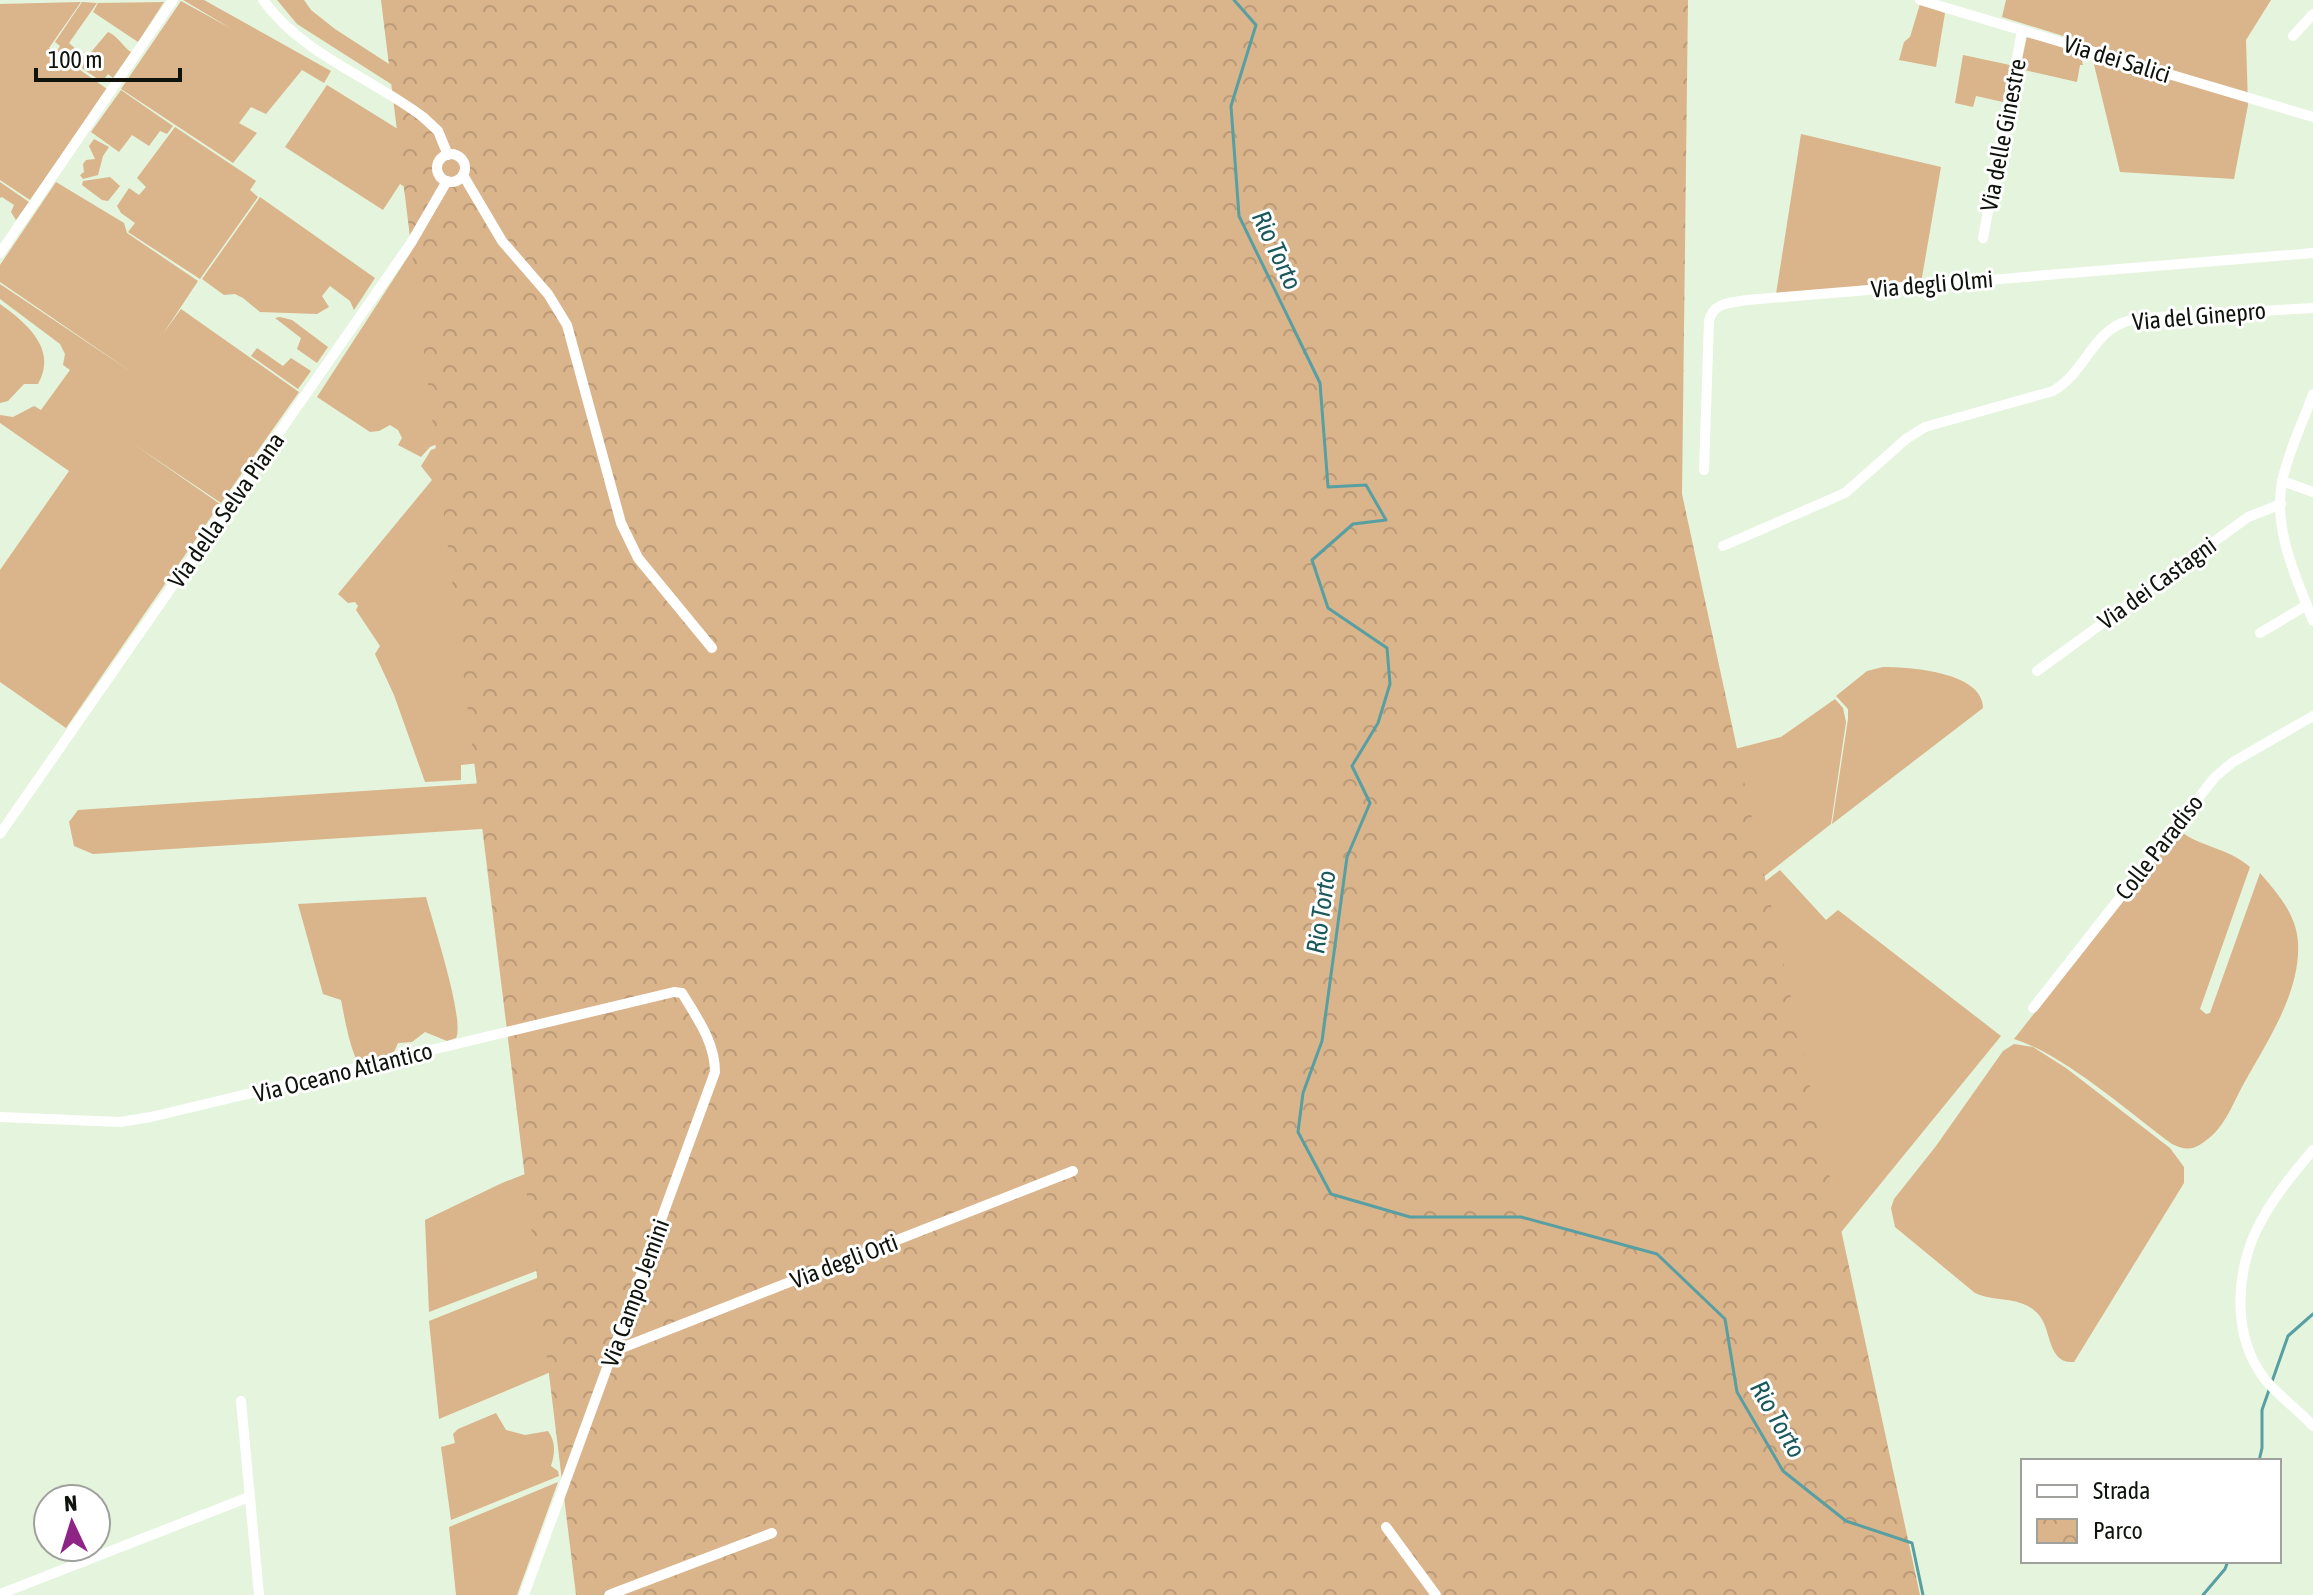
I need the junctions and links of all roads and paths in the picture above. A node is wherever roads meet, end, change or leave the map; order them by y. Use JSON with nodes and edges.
{"nodes":[{"id":1,"x":173,"y":0,"type":"edge"},
{"id":2,"x":263,"y":0,"type":"edge"},
{"id":3,"x":1920,"y":0,"type":"edge"},
{"id":4,"x":2313,"y":14,"type":"edge"},
{"id":5,"x":2022,"y":31,"type":"junction"},
{"id":6,"x":2293,"y":36,"type":"dead end"},
{"id":7,"x":2313,"y":117,"type":"edge"},
{"id":8,"x":448,"y":155,"type":"junction"},
{"id":9,"x":463,"y":175,"type":"junction"},
{"id":10,"x":447,"y":181,"type":"junction"},
{"id":11,"x":1983,"y":238,"type":"dead end"},
{"id":12,"x":0,"y":253,"type":"edge"},
{"id":13,"x":2313,"y":253,"type":"edge"},
{"id":14,"x":2313,"y":308,"type":"edge"},
{"id":15,"x":2313,"y":394,"type":"edge"},
{"id":16,"x":1704,"y":470,"type":"dead end"},
{"id":17,"x":2282,"y":481,"type":"junction"},
{"id":18,"x":2313,"y":492,"type":"edge"},
{"id":19,"x":2281,"y":504,"type":"junction"},
{"id":20,"x":1723,"y":546,"type":"dead end"},
{"id":21,"x":2307,"y":605,"type":"junction"},
{"id":22,"x":2313,"y":621,"type":"edge"},
{"id":23,"x":2260,"y":633,"type":"dead end"},
{"id":24,"x":712,"y":648,"type":"dead end"},
{"id":25,"x":2037,"y":671,"type":"dead end"},
{"id":26,"x":2313,"y":716,"type":"edge"},
{"id":27,"x":0,"y":834,"type":"edge"},
{"id":28,"x":682,"y":993,"type":"joint"},
{"id":29,"x":2033,"y":1008,"type":"dead end"},
{"id":30,"x":0,"y":1117,"type":"edge"},
{"id":31,"x":2313,"y":1150,"type":"edge"},
{"id":32,"x":1073,"y":1171,"type":"dead end"},
{"id":33,"x":614,"y":1351,"type":"junction"},
{"id":34,"x":241,"y":1401,"type":"dead end"},
{"id":35,"x":2313,"y":1426,"type":"edge"},
{"id":36,"x":249,"y":1497,"type":"junction"},
{"id":37,"x":1386,"y":1527,"type":"dead end"},
{"id":38,"x":772,"y":1533,"type":"dead end"},
{"id":39,"x":0,"y":1594,"type":"edge"},
{"id":40,"x":259,"y":1595,"type":"edge"},
{"id":41,"x":524,"y":1595,"type":"edge"},
{"id":42,"x":609,"y":1595,"type":"edge"},
{"id":43,"x":1436,"y":1595,"type":"edge"}],
"edges":[{"from":1,"to":12,"type":"street"},
{"from":2,"to":8,"type":"street"},
{"from":3,"to":5,"type":"street","name":"Via dei Salici"},
{"from":4,"to":6,"type":"street"},
{"from":5,"to":7,"type":"street","name":"Via dei Salici"},
{"from":5,"to":11,"type":"street","name":"Via delle Ginestre"},
{"from":8,"to":9,"type":"street"},
{"from":8,"to":10,"type":"street"},
{"from":9,"to":10,"type":"street"},
{"from":9,"to":24,"type":"street"},
{"from":10,"to":27,"type":"street","name":"Via della Selva Piana"},
{"from":13,"to":16,"type":"street","name":"Via degli Olmi"},
{"from":14,"to":20,"type":"street","name":"Via del Ginepro"},
{"from":15,"to":17,"type":"street"},
{"from":17,"to":18,"type":"street"},
{"from":17,"to":19,"type":"street"},
{"from":19,"to":21,"type":"street"},
{"from":19,"to":25,"type":"street","name":"Via dei Castagni"},
{"from":21,"to":22,"type":"street"},
{"from":21,"to":23,"type":"street"},
{"from":26,"to":29,"type":"street","name":"Colle Paradiso"},
{"from":28,"to":30,"type":"street","name":"Via Oceano Atlantico"},
{"from":28,"to":33,"type":"street","name":"Via Campo Jemini"},
{"from":31,"to":35,"type":"street"},
{"from":32,"to":33,"type":"street","name":"Via degli Orti"},
{"from":33,"to":41,"type":"street","name":"Via Campo Jemini"},
{"from":34,"to":36,"type":"street"},
{"from":36,"to":39,"type":"street"},
{"from":36,"to":40,"type":"street"},
{"from":37,"to":43,"type":"street"},
{"from":38,"to":42,"type":"street"}]}
